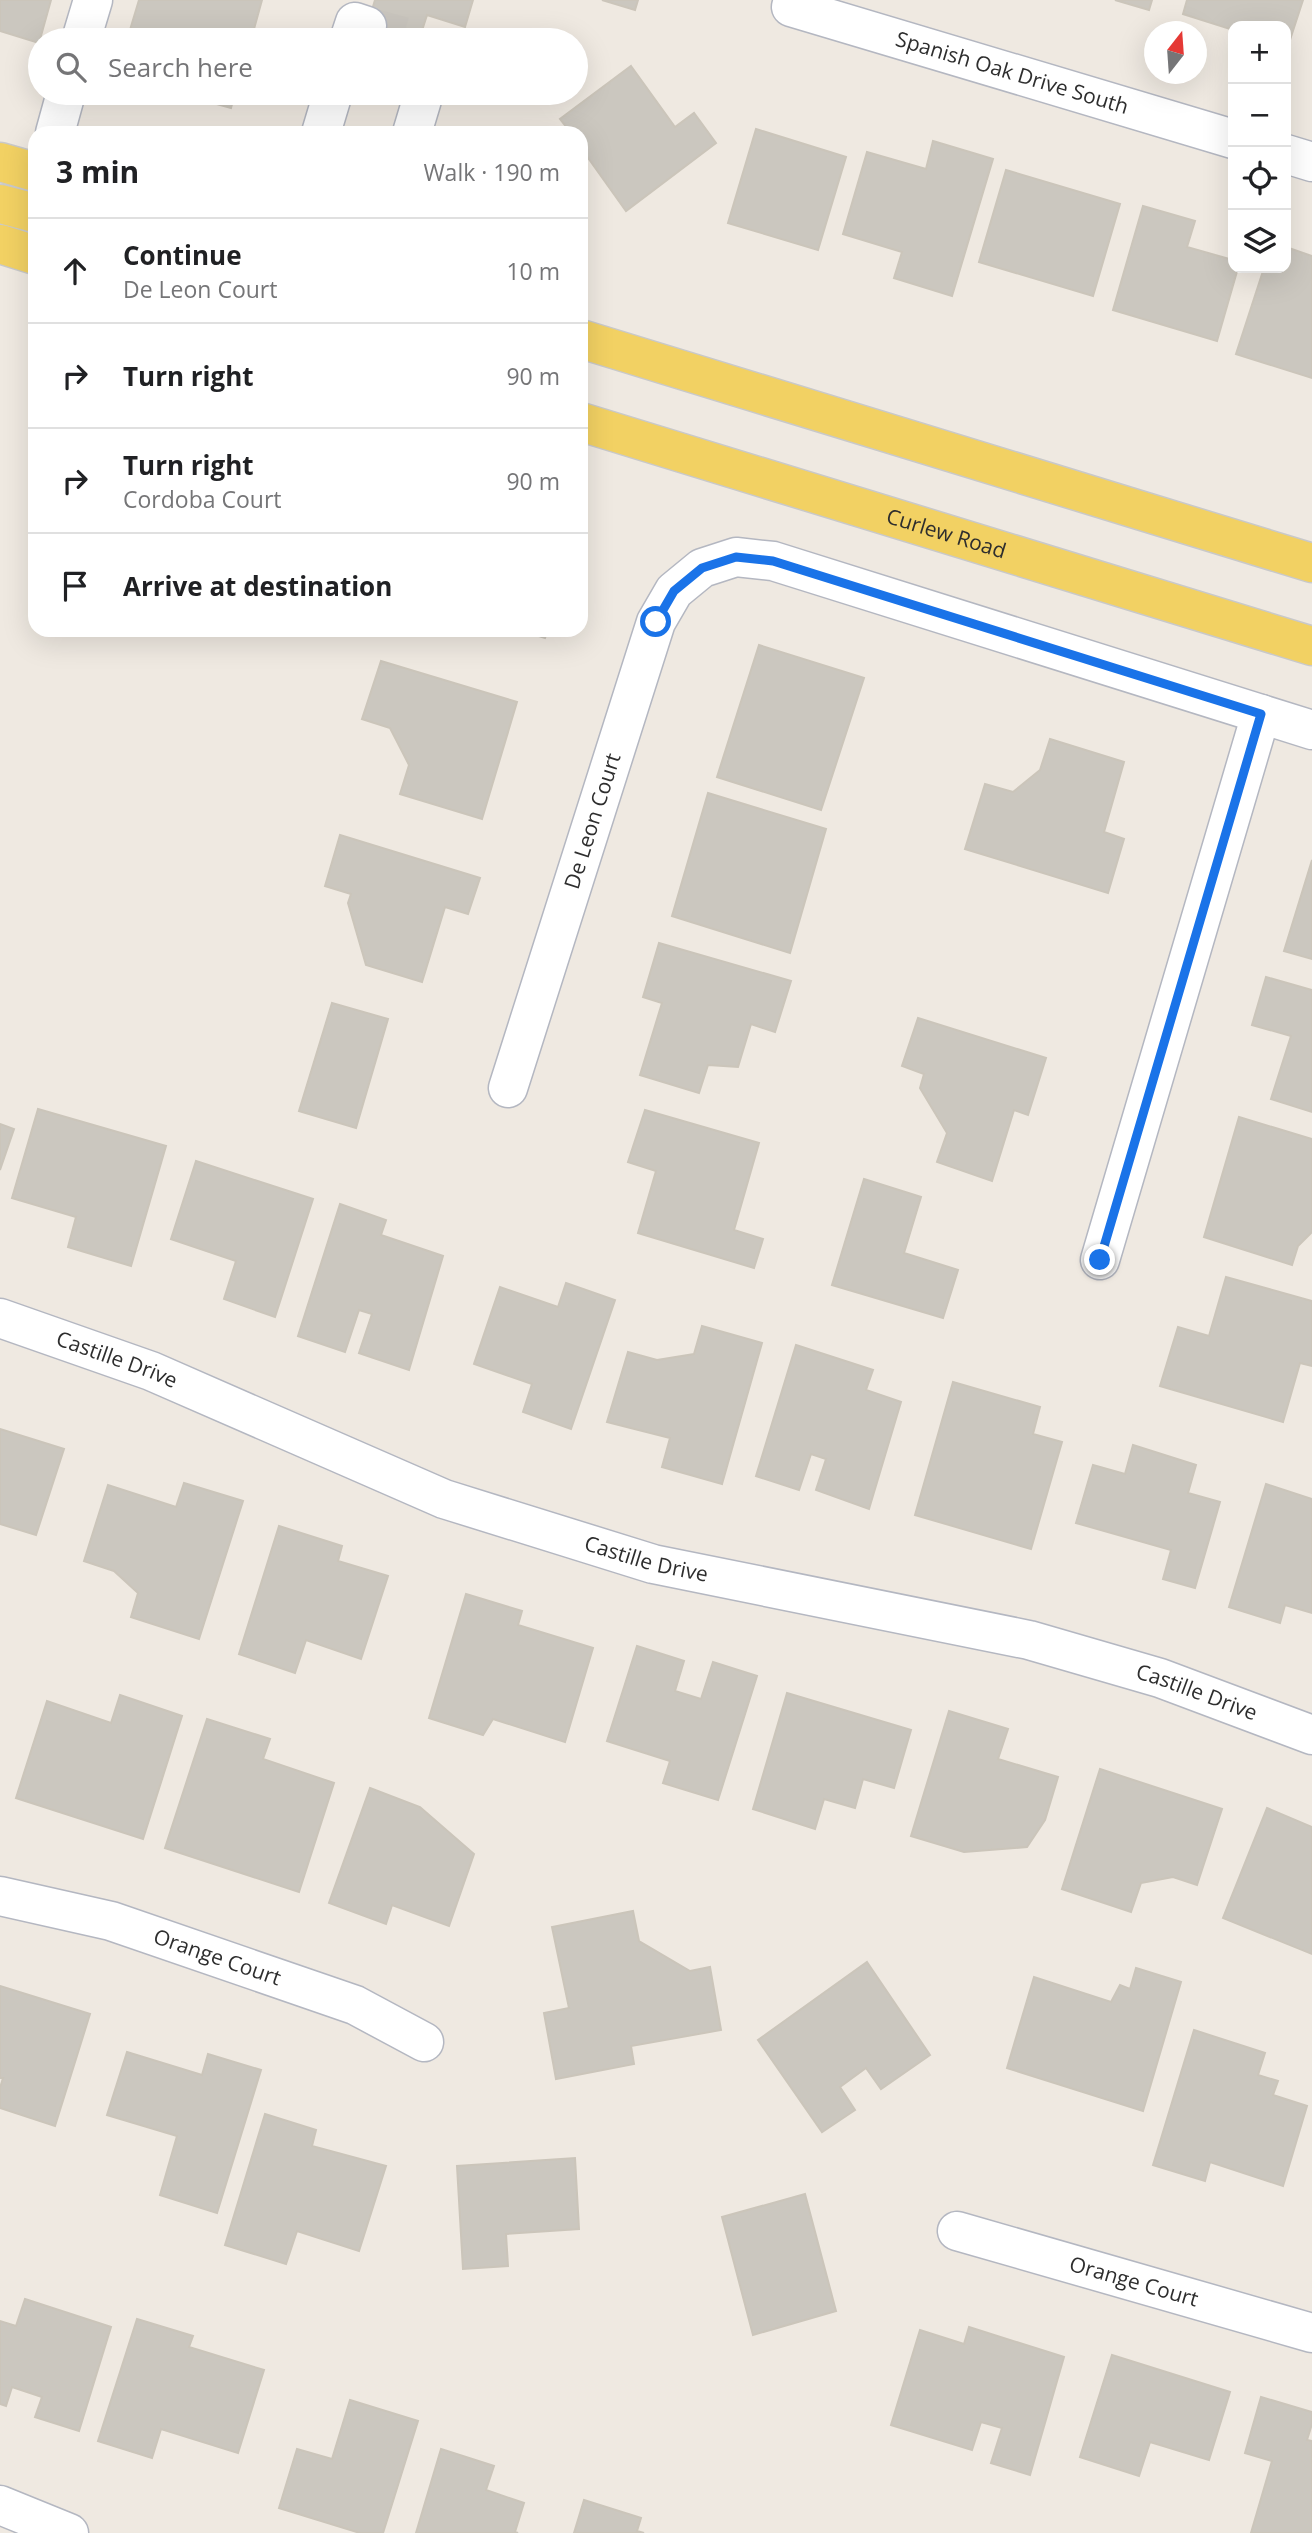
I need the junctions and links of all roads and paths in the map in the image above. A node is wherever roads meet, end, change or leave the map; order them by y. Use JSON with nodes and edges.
{"nodes":[{"id":1,"x":93,"y":0,"type":"edge"},
{"id":2,"x":792,"y":4,"type":"edge"},
{"id":3,"x":85,"y":28,"type":"edge"},
{"id":4,"x":63,"y":105,"type":"edge"},
{"id":5,"x":329,"y":105,"type":"edge"},
{"id":6,"x":420,"y":105,"type":"edge"},
{"id":7,"x":57,"y":126,"type":"edge"},
{"id":8,"x":323,"y":126,"type":"edge"},
{"id":9,"x":414,"y":126,"type":"edge"},
{"id":10,"x":1228,"y":137,"type":"edge"},
{"id":11,"x":1291,"y":156,"type":"edge"},
{"id":12,"x":0,"y":162,"type":"edge"},
{"id":13,"x":1312,"y":162,"type":"edge"},
{"id":14,"x":28,"y":170,"type":"edge"},
{"id":15,"x":0,"y":204,"type":"edge"},
{"id":16,"x":28,"y":211,"type":"edge"},
{"id":17,"x":0,"y":244,"type":"edge"},
{"id":18,"x":28,"y":253,"type":"edge"},
{"id":19,"x":588,"y":341,"type":"edge"},
{"id":20,"x":588,"y":424,"type":"edge"},
{"id":21,"x":1312,"y":563,"type":"edge"},
{"id":22,"x":1312,"y":646,"type":"edge"},
{"id":23,"x":1261,"y":714,"type":"junction"},
{"id":24,"x":1312,"y":730,"type":"edge"},
{"id":25,"x":508,"y":1088,"type":"dead end"},
{"id":26,"x":1100,"y":1260,"type":"dead end"},
{"id":27,"x":0,"y":1318,"type":"edge"},
{"id":28,"x":1312,"y":1735,"type":"edge"},
{"id":29,"x":0,"y":1896,"type":"edge"},
{"id":30,"x":424,"y":2042,"type":"dead end"},
{"id":31,"x":957,"y":2231,"type":"dead end"},
{"id":32,"x":1312,"y":2333,"type":"edge"},
{"id":33,"x":0,"y":2505,"type":"edge"},
{"id":34,"x":69,"y":2533,"type":"edge"}],
"edges":[{"from":1,"to":3,"type":"street"},
{"from":2,"to":10,"type":"street","name":"Spanish Oak Drive South"},
{"from":4,"to":7,"type":"street"},
{"from":5,"to":8,"type":"street"},
{"from":6,"to":9,"type":"street"},
{"from":11,"to":13,"type":"street"},
{"from":12,"to":14,"type":"main road"},
{"from":15,"to":16,"type":"main road"},
{"from":17,"to":18,"type":"main road"},
{"from":19,"to":21,"type":"main road"},
{"from":20,"to":22,"type":"main road","name":"Curlew Road"},
{"from":23,"to":24,"type":"street"},
{"from":23,"to":25,"type":"street","name":"De Leon Court"},
{"from":23,"to":26,"type":"street"},
{"from":27,"to":28,"type":"street","name":"Castille Drive"},
{"from":29,"to":30,"type":"street","name":"Orange Court"},
{"from":31,"to":32,"type":"street","name":"Orange Court"},
{"from":33,"to":34,"type":"street"}]}
